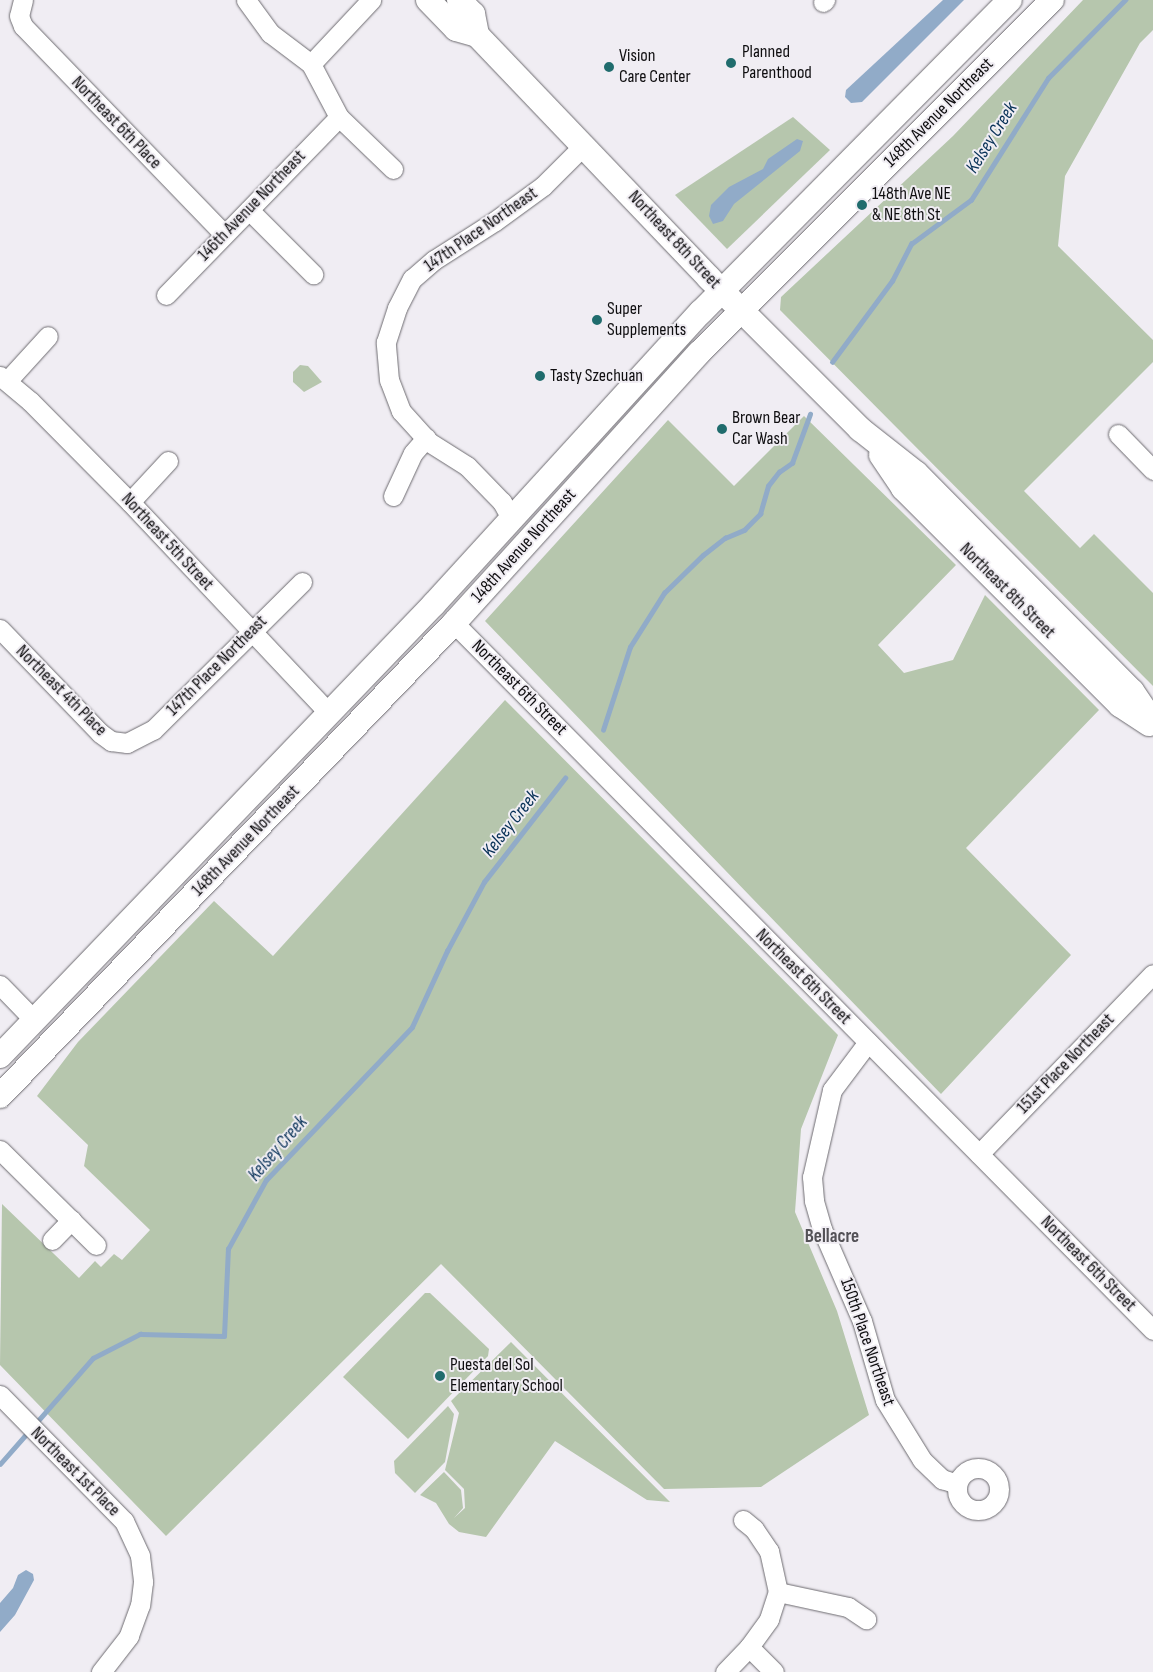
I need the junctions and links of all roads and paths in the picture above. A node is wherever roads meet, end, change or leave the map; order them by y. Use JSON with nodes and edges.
{"nodes":[{"id":1,"x":246,"y":0,"type":"edge"},
{"id":2,"x":371,"y":0,"type":"edge"},
{"id":3,"x":428,"y":0,"type":"edge"},
{"id":4,"x":459,"y":0,"type":"edge"},
{"id":5,"x":1010,"y":0,"type":"edge"},
{"id":6,"x":1052,"y":0,"type":"edge"},
{"id":7,"x":21,"y":3,"type":"edge"},
{"id":8,"x":477,"y":35,"type":"junction"},
{"id":9,"x":976,"y":36,"type":"junction"},
{"id":10,"x":311,"y":64,"type":"junction"},
{"id":11,"x":952,"y":100,"type":"junction"},
{"id":12,"x":339,"y":117,"type":"junction"},
{"id":13,"x":584,"y":145,"type":"junction"},
{"id":14,"x":393,"y":169,"type":"dead end"},
{"id":15,"x":249,"y":210,"type":"junction"},
{"id":16,"x":224,"y":234,"type":"junction"},
{"id":17,"x":312,"y":274,"type":"dead end"},
{"id":18,"x":722,"y":290,"type":"junction"},
{"id":19,"x":166,"y":295,"type":"dead end"},
{"id":20,"x":741,"y":309,"type":"junction"},
{"id":21,"x":48,"y":336,"type":"dead end"},
{"id":22,"x":4,"y":378,"type":"edge"},
{"id":23,"x":1118,"y":434,"type":"dead end"},
{"id":24,"x":426,"y":438,"type":"junction"},
{"id":25,"x":873,"y":443,"type":"junction"},
{"id":26,"x":168,"y":461,"type":"dead end"},
{"id":27,"x":1153,"y":470,"type":"edge"},
{"id":28,"x":540,"y":489,"type":"junction"},
{"id":29,"x":392,"y":496,"type":"dead end"},
{"id":30,"x":130,"y":502,"type":"junction"},
{"id":31,"x":512,"y":520,"type":"junction"},
{"id":32,"x":519,"y":551,"type":"junction"},
{"id":33,"x":302,"y":582,"type":"dead end"},
{"id":34,"x":454,"y":623,"type":"junction"},
{"id":35,"x":0,"y":629,"type":"edge"},
{"id":36,"x":250,"y":632,"type":"junction"},
{"id":37,"x":330,"y":714,"type":"junction"},
{"id":38,"x":1153,"y":722,"type":"edge"},
{"id":39,"x":1153,"y":727,"type":"edge"},
{"id":40,"x":127,"y":743,"type":"joint"},
{"id":41,"x":1153,"y":974,"type":"edge"},
{"id":42,"x":0,"y":985,"type":"edge"},
{"id":43,"x":34,"y":1020,"type":"junction"},
{"id":44,"x":868,"y":1042,"type":"junction"},
{"id":45,"x":0,"y":1056,"type":"edge"},
{"id":46,"x":0,"y":1096,"type":"edge"},
{"id":47,"x":0,"y":1150,"type":"edge"},
{"id":48,"x":979,"y":1154,"type":"junction"},
{"id":49,"x":71,"y":1220,"type":"junction"},
{"id":50,"x":52,"y":1240,"type":"dead end"},
{"id":51,"x":96,"y":1245,"type":"dead end"},
{"id":52,"x":1153,"y":1330,"type":"edge"},
{"id":53,"x":0,"y":1395,"type":"edge"},
{"id":54,"x":957,"y":1484,"type":"dead end"},
{"id":55,"x":743,"y":1520,"type":"dead end"},
{"id":56,"x":778,"y":1592,"type":"junction"},
{"id":57,"x":866,"y":1619,"type":"dead end"},
{"id":58,"x":750,"y":1647,"type":"junction"},
{"id":59,"x":100,"y":1672,"type":"edge"},
{"id":60,"x":725,"y":1672,"type":"edge"},
{"id":61,"x":774,"y":1672,"type":"edge"}],
"edges":[{"from":1,"to":10,"type":"street"},
{"from":2,"to":10,"type":"street"},
{"from":3,"to":8,"type":"main road","name":"Northeast 8th Street"},
{"from":4,"to":8,"type":"main road","name":"Northeast 8th Street"},
{"from":5,"to":9,"type":"main road","name":"148th Avenue Northeast"},
{"from":6,"to":11,"type":"main road","name":"148th Avenue Northeast"},
{"from":7,"to":16,"type":"street","name":"Northeast 6th Place"},
{"from":8,"to":13,"type":"main road","name":"Northeast 8th Street"},
{"from":9,"to":11,"type":"main road"},
{"from":9,"to":18,"type":"main road","name":"148th Avenue Northeast"},
{"from":10,"to":12,"type":"street"},
{"from":11,"to":20,"type":"main road","name":"148th Avenue Northeast"},
{"from":12,"to":14,"type":"street"},
{"from":12,"to":15,"type":"street","name":"146th Avenue Northeast"},
{"from":13,"to":18,"type":"main road","name":"Northeast 8th Street"},
{"from":13,"to":24,"type":"street","name":"147th Place Northeast"},
{"from":15,"to":16,"type":"street","name":"146th Avenue Northeast"},
{"from":15,"to":17,"type":"street"},
{"from":16,"to":19,"type":"street","name":"146th Avenue Northeast"},
{"from":18,"to":20,"type":"main road","name":"Northeast 8th Street"},
{"from":18,"to":28,"type":"main road","name":"148th Avenue Northeast"},
{"from":20,"to":25,"type":"main road","name":"Northeast 8th Street"},
{"from":20,"to":32,"type":"main road","name":"148th Avenue Northeast"},
{"from":21,"to":22,"type":"street"},
{"from":22,"to":30,"type":"street","name":"Northeast 5th Street"},
{"from":23,"to":27,"type":"street"},
{"from":24,"to":29,"type":"street"},
{"from":24,"to":31,"type":"street"},
{"from":25,"to":38,"type":"main road","name":"Northeast 8th Street"},
{"from":25,"to":39,"type":"main road","name":"Northeast 8th Street"},
{"from":26,"to":30,"type":"street"},
{"from":28,"to":31,"type":"main road","name":"148th Avenue Northeast"},
{"from":28,"to":32,"type":"main road"},
{"from":30,"to":36,"type":"street","name":"Northeast 5th Street"},
{"from":31,"to":37,"type":"main road","name":"148th Avenue Northeast"},
{"from":32,"to":34,"type":"main road","name":"148th Avenue Northeast"},
{"from":33,"to":36,"type":"street","name":"147th Place Northeast"},
{"from":34,"to":44,"type":"street","name":"Northeast 6th Street"},
{"from":34,"to":46,"type":"main road","name":"148th Avenue Northeast"},
{"from":35,"to":40,"type":"street","name":"Northeast 4th Place"},
{"from":36,"to":37,"type":"street","name":"Northeast 5th Street"},
{"from":36,"to":40,"type":"street","name":"147th Place Northeast"},
{"from":37,"to":43,"type":"main road","name":"148th Avenue Northeast"},
{"from":41,"to":48,"type":"street","name":"151st Place Northeast"},
{"from":42,"to":43,"type":"street"},
{"from":43,"to":45,"type":"main road","name":"148th Avenue Northeast"},
{"from":44,"to":48,"type":"street","name":"Northeast 6th Street"},
{"from":44,"to":54,"type":"street","name":"150th Place Northeast"},
{"from":47,"to":49,"type":"street"},
{"from":48,"to":52,"type":"street","name":"Northeast 6th Street"},
{"from":49,"to":50,"type":"street"},
{"from":49,"to":51,"type":"street"},
{"from":53,"to":59,"type":"street","name":"Northeast 1st Place"},
{"from":55,"to":56,"type":"street"},
{"from":56,"to":57,"type":"street"},
{"from":56,"to":58,"type":"street"},
{"from":58,"to":60,"type":"street"},
{"from":58,"to":61,"type":"street"}]}
